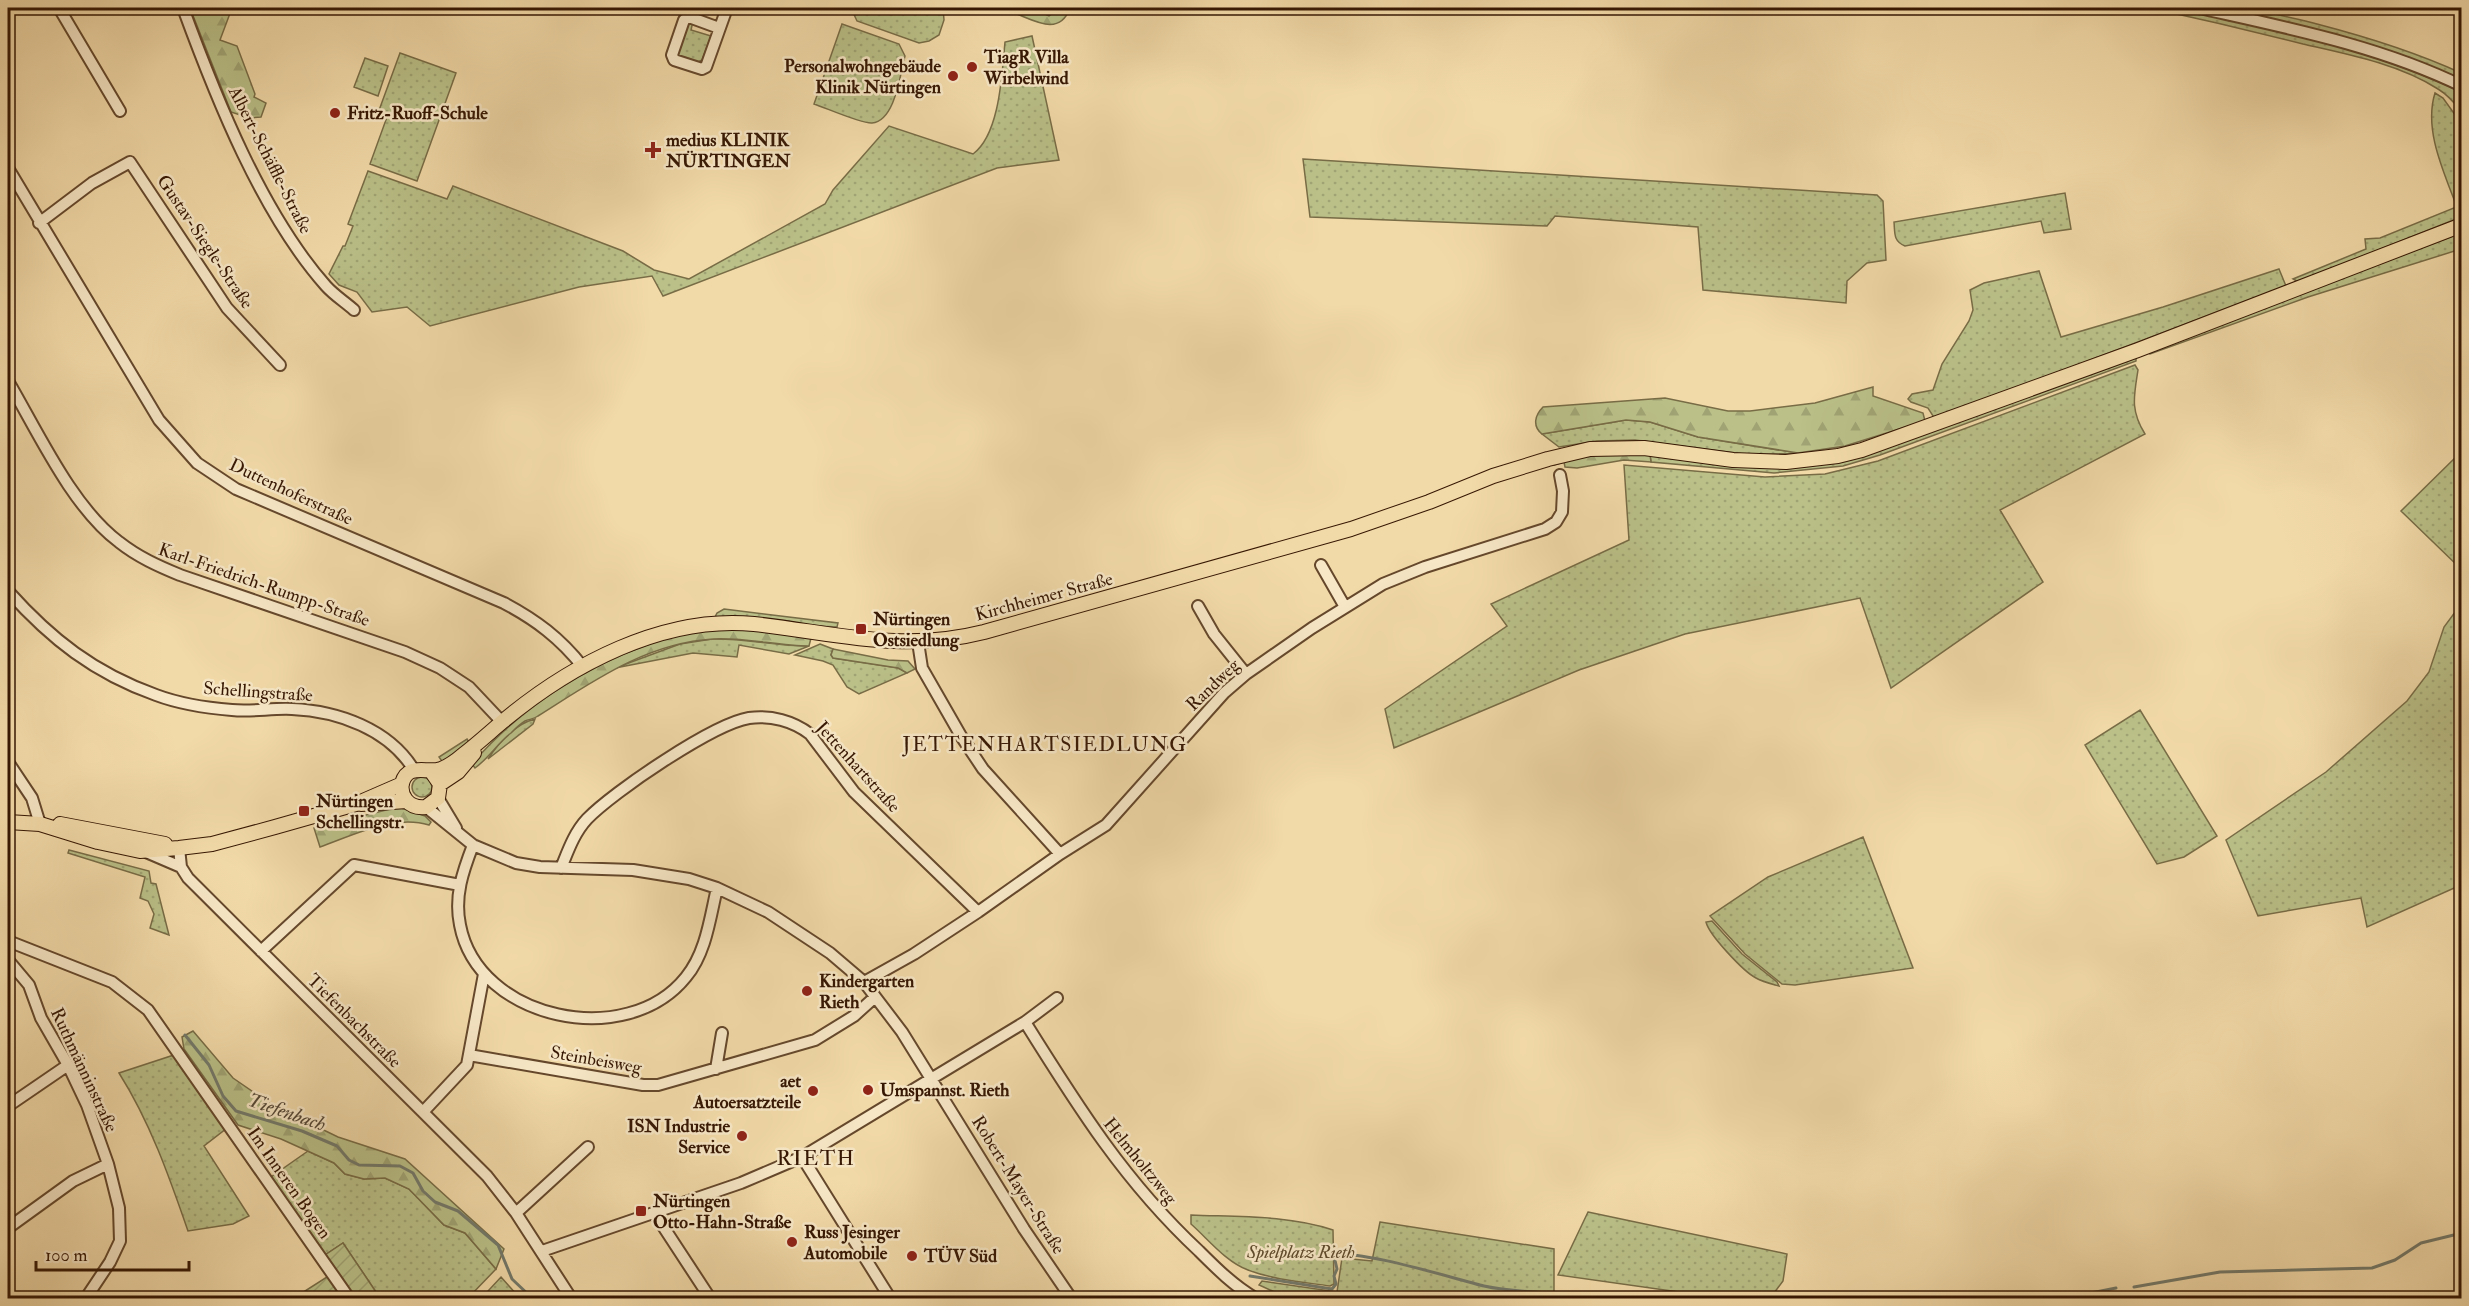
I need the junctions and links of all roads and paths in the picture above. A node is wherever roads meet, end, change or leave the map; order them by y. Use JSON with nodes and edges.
{"nodes":[{"id":1,"x":59,"y":8,"type":"edge"},
{"id":2,"x":183,"y":8,"type":"edge"},
{"id":3,"x":727,"y":8,"type":"edge"},
{"id":4,"x":2199,"y":8,"type":"edge"},
{"id":5,"x":719,"y":28,"type":"junction"},
{"id":6,"x":2462,"y":86,"type":"edge"},
{"id":7,"x":120,"y":111,"type":"dead end"},
{"id":8,"x":8,"y":168,"type":"edge"},
{"id":9,"x":39,"y":223,"type":"junction"},
{"id":10,"x":2462,"y":225,"type":"edge"},
{"id":11,"x":354,"y":310,"type":"dead end"},
{"id":12,"x":280,"y":365,"type":"dead end"},
{"id":13,"x":8,"y":381,"type":"edge"},
{"id":14,"x":1560,"y":475,"type":"dead end"},
{"id":15,"x":1321,"y":565,"type":"dead end"},
{"id":16,"x":8,"y":591,"type":"edge"},
{"id":17,"x":1198,"y":606,"type":"dead end"},
{"id":18,"x":1345,"y":607,"type":"junction"},
{"id":19,"x":918,"y":642,"type":"junction"},
{"id":20,"x":583,"y":667,"type":"junction"},
{"id":21,"x":1246,"y":674,"type":"junction"},
{"id":22,"x":502,"y":722,"type":"junction"},
{"id":23,"x":486,"y":737,"type":"junction"},
{"id":24,"x":8,"y":762,"type":"edge"},
{"id":25,"x":414,"y":770,"type":"junction"},
{"id":26,"x":431,"y":771,"type":"junction"},
{"id":27,"x":402,"y":784,"type":"junction"},
{"id":28,"x":439,"y":791,"type":"junction"},
{"id":29,"x":407,"y":801,"type":"junction"},
{"id":30,"x":357,"y":804,"type":"junction"},
{"id":31,"x":426,"y":807,"type":"junction"},
{"id":32,"x":8,"y":822,"type":"edge"},
{"id":33,"x":40,"y":824,"type":"junction"},
{"id":34,"x":8,"y":829,"type":"edge"},
{"id":35,"x":458,"y":831,"type":"junction"},
{"id":36,"x":473,"y":845,"type":"junction"},
{"id":37,"x":179,"y":848,"type":"junction"},
{"id":38,"x":140,"y":851,"type":"junction"},
{"id":39,"x":1060,"y":854,"type":"junction"},
{"id":40,"x":181,"y":867,"type":"junction"},
{"id":41,"x":561,"y":868,"type":"junction"},
{"id":42,"x":460,"y":885,"type":"junction"},
{"id":43,"x":717,"y":888,"type":"junction"},
{"id":44,"x":978,"y":912,"type":"junction"},
{"id":45,"x":8,"y":941,"type":"edge"},
{"id":46,"x":261,"y":951,"type":"junction"},
{"id":47,"x":8,"y":960,"type":"edge"},
{"id":48,"x":484,"y":974,"type":"junction"},
{"id":49,"x":864,"y":982,"type":"junction"},
{"id":50,"x":875,"y":997,"type":"junction"},
{"id":51,"x":1057,"y":998,"type":"dead end"},
{"id":52,"x":1025,"y":1022,"type":"junction"},
{"id":53,"x":722,"y":1033,"type":"dead end"},
{"id":54,"x":469,"y":1055,"type":"junction"},
{"id":55,"x":68,"y":1065,"type":"junction"},
{"id":56,"x":716,"y":1069,"type":"junction"},
{"id":57,"x":931,"y":1077,"type":"junction"},
{"id":58,"x":8,"y":1106,"type":"edge"},
{"id":59,"x":423,"y":1112,"type":"junction"},
{"id":60,"x":588,"y":1147,"type":"dead end"},
{"id":61,"x":802,"y":1157,"type":"junction"},
{"id":62,"x":108,"y":1164,"type":"junction"},
{"id":63,"x":516,"y":1213,"type":"junction"},
{"id":64,"x":655,"y":1214,"type":"junction"},
{"id":65,"x":8,"y":1228,"type":"edge"},
{"id":66,"x":542,"y":1251,"type":"junction"},
{"id":67,"x":86,"y":1299,"type":"edge"},
{"id":68,"x":349,"y":1299,"type":"edge"},
{"id":69,"x":571,"y":1299,"type":"edge"},
{"id":70,"x":710,"y":1299,"type":"edge"},
{"id":71,"x":890,"y":1299,"type":"edge"},
{"id":72,"x":1071,"y":1299,"type":"edge"},
{"id":73,"x":1255,"y":1299,"type":"edge"}],
"edges":[{"from":1,"to":7,"type":"street"},
{"from":2,"to":11,"type":"street","name":"Albert-Schäffle-Straße"},
{"from":3,"to":5,"type":"street"},
{"from":4,"to":6,"type":"street"},
{"from":5,"to":5,"type":"street"},
{"from":8,"to":9,"type":"street","name":"Duttenhoferstraße"},
{"from":9,"to":12,"type":"street","name":"Gustav-Siegle-Straße"},
{"from":9,"to":20,"type":"street","name":"Duttenhoferstraße"},
{"from":10,"to":19,"type":"main road","name":"Kirchheimer Straße"},
{"from":13,"to":22,"type":"street","name":"Karl-Friedrich-Rumpp-Straße"},
{"from":14,"to":18,"type":"street","name":"Randweg"},
{"from":15,"to":18,"type":"street"},
{"from":16,"to":25,"type":"street","name":"Schellingstraße"},
{"from":17,"to":21,"type":"street"},
{"from":18,"to":21,"type":"street","name":"Randweg"},
{"from":19,"to":20,"type":"main road","name":"Kirchheimer Straße"},
{"from":19,"to":39,"type":"street"},
{"from":20,"to":22,"type":"main road","name":"Kirchheimer Straße"},
{"from":21,"to":39,"type":"street","name":"Randweg"},
{"from":22,"to":23,"type":"main road","name":"Kirchheimer Straße"},
{"from":23,"to":26,"type":"main road","name":"Kirchheimer Straße"},
{"from":23,"to":28,"type":"main road","name":"Kirchheimer Straße"},
{"from":24,"to":33,"type":"street"},
{"from":25,"to":26,"type":"main road","name":"Kirchheimer Straße"},
{"from":25,"to":27,"type":"main road"},
{"from":26,"to":28,"type":"main road"},
{"from":27,"to":29,"type":"main road"},
{"from":27,"to":30,"type":"main road"},
{"from":28,"to":31,"type":"main road","name":"Kirchheimer Straße"},
{"from":28,"to":35,"type":"street","name":"Robert-Mayer-Straße"},
{"from":29,"to":30,"type":"main road"},
{"from":29,"to":31,"type":"main road"},
{"from":30,"to":37,"type":"main road"},
{"from":31,"to":35,"type":"street","name":"Robert-Mayer-Straße"},
{"from":32,"to":33,"type":"main road"},
{"from":33,"to":34,"type":"main road"},
{"from":33,"to":37,"type":"main road"},
{"from":33,"to":38,"type":"main road"},
{"from":35,"to":36,"type":"street","name":"Robert-Mayer-Straße"},
{"from":36,"to":41,"type":"street","name":"Robert-Mayer-Straße"},
{"from":36,"to":42,"type":"street"},
{"from":37,"to":38,"type":"main road"},
{"from":37,"to":40,"type":"street"},
{"from":38,"to":40,"type":"street"},
{"from":39,"to":44,"type":"street","name":"Randweg"},
{"from":40,"to":46,"type":"street","name":"Tiefenbachstraße"},
{"from":41,"to":43,"type":"street","name":"Robert-Mayer-Straße"},
{"from":41,"to":44,"type":"street","name":"Jettenhartstraße"},
{"from":42,"to":46,"type":"street"},
{"from":42,"to":48,"type":"street"},
{"from":43,"to":48,"type":"street"},
{"from":43,"to":49,"type":"street","name":"Robert-Mayer-Straße"},
{"from":44,"to":49,"type":"street","name":"Randweg"},
{"from":45,"to":68,"type":"street","name":"Im Inneren Bogen"},
{"from":46,"to":59,"type":"street","name":"Tiefenbachstraße"},
{"from":47,"to":55,"type":"street","name":"Ruthmänninstraße"},
{"from":48,"to":54,"type":"street"},
{"from":49,"to":50,"type":"street","name":"Robert-Mayer-Straße"},
{"from":50,"to":56,"type":"street","name":"Steinbeisweg"},
{"from":50,"to":57,"type":"street","name":"Robert-Mayer-Straße"},
{"from":51,"to":52,"type":"street"},
{"from":52,"to":57,"type":"street"},
{"from":52,"to":73,"type":"street","name":"Helmholtzweg"},
{"from":53,"to":56,"type":"street"},
{"from":54,"to":56,"type":"street","name":"Steinbeisweg"},
{"from":54,"to":59,"type":"street"},
{"from":55,"to":58,"type":"street"},
{"from":55,"to":62,"type":"street","name":"Ruthmänninstraße"},
{"from":57,"to":61,"type":"street"},
{"from":57,"to":72,"type":"street","name":"Robert-Mayer-Straße"},
{"from":59,"to":63,"type":"street","name":"Tiefenbachstraße"},
{"from":60,"to":63,"type":"street"},
{"from":61,"to":64,"type":"street"},
{"from":61,"to":71,"type":"street"},
{"from":62,"to":65,"type":"street"},
{"from":62,"to":67,"type":"street","name":"Ruthmänninstraße"},
{"from":63,"to":66,"type":"street","name":"Tiefenbachstraße"},
{"from":64,"to":66,"type":"street"},
{"from":64,"to":70,"type":"street"},
{"from":66,"to":69,"type":"street","name":"Tiefenbachstraße"}]}
